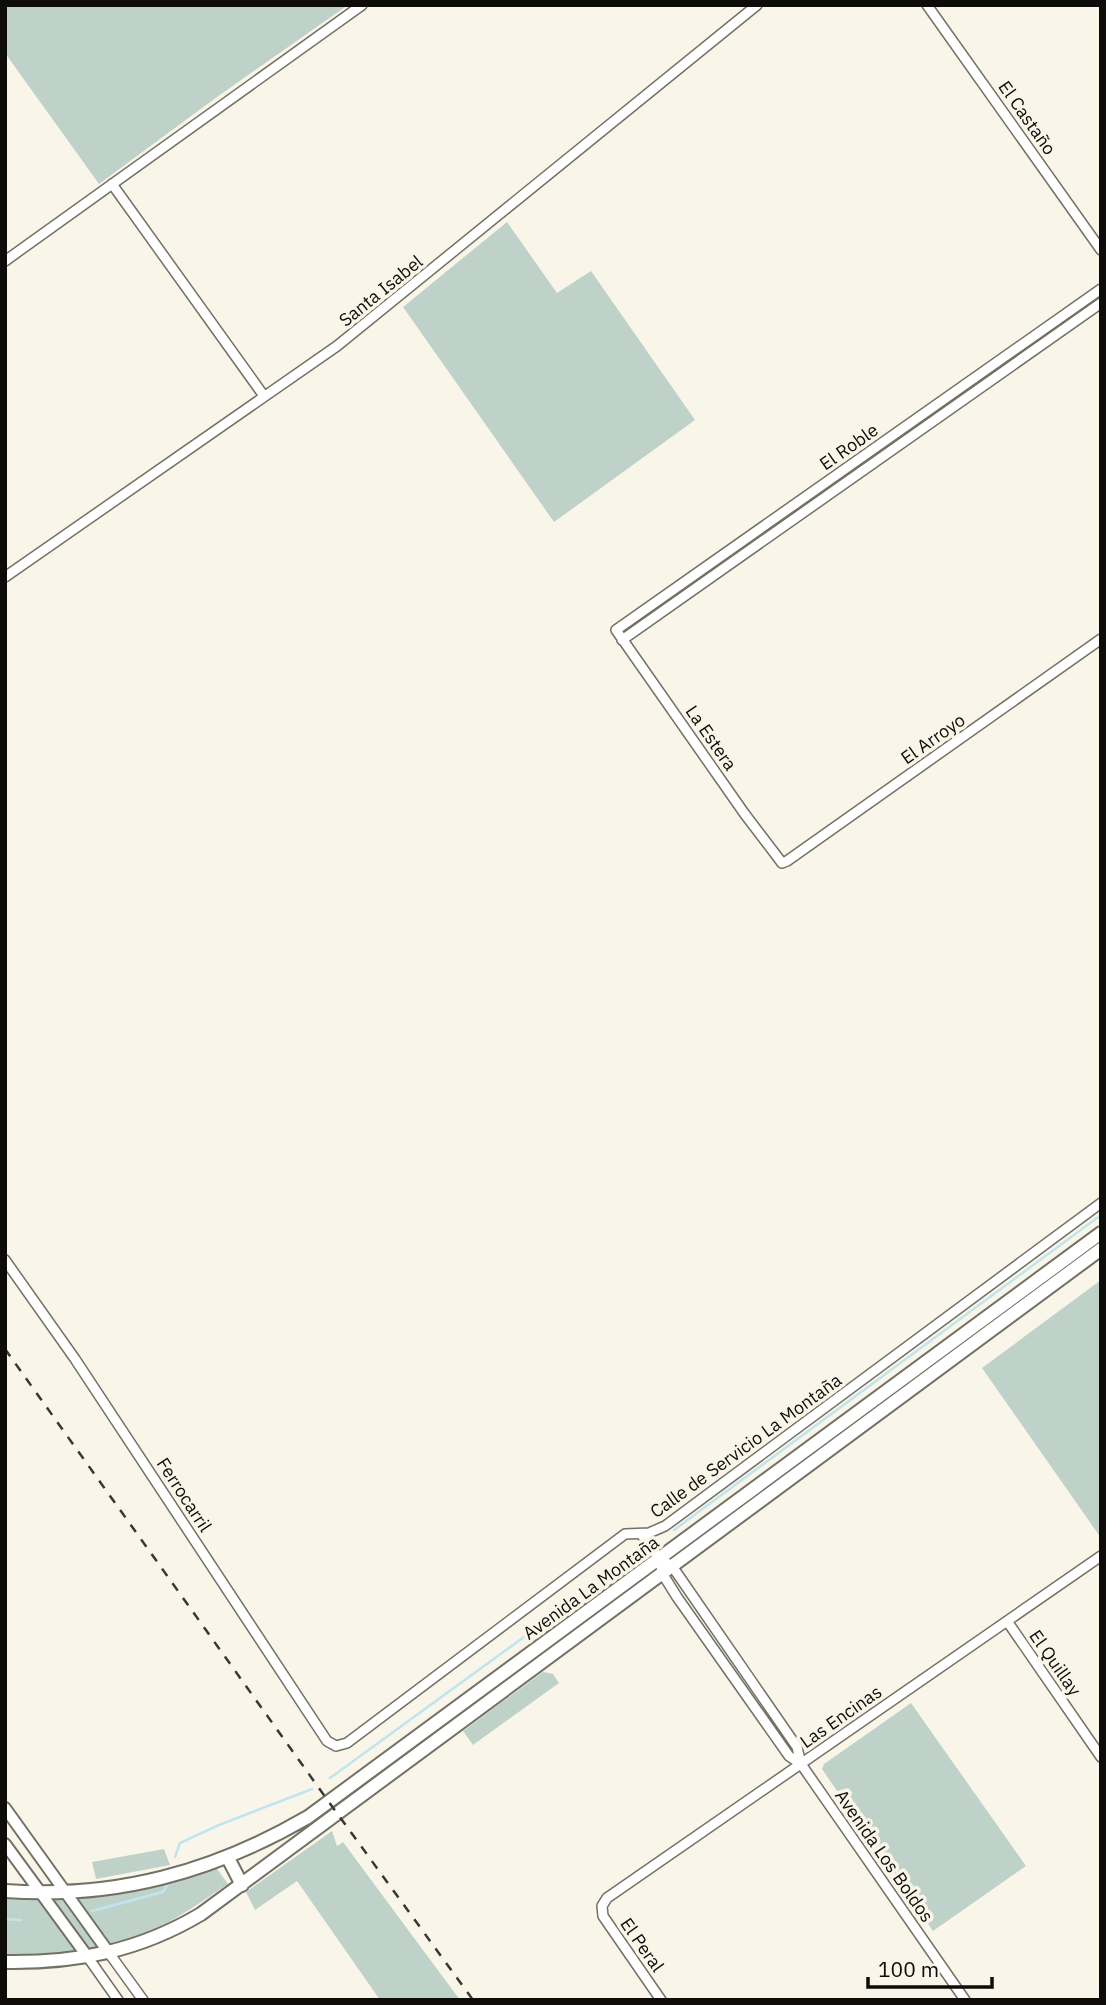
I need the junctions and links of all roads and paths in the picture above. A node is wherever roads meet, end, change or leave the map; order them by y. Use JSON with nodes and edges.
{"nodes":[{"id":1,"x":362,"y":5,"type":"edge"},
{"id":2,"x":757,"y":5,"type":"edge"},
{"id":3,"x":927,"y":5,"type":"edge"},
{"id":4,"x":112,"y":184,"type":"junction"},
{"id":5,"x":1101,"y":250,"type":"edge"},
{"id":6,"x":5,"y":261,"type":"edge"},
{"id":7,"x":1101,"y":289,"type":"edge"},
{"id":8,"x":1101,"y":303,"type":"edge"},
{"id":9,"x":1008,"y":355,"type":"junction"},
{"id":10,"x":1015,"y":365,"type":"junction"},
{"id":11,"x":264,"y":396,"type":"junction"},
{"id":12,"x":5,"y":577,"type":"edge"},
{"id":13,"x":615,"y":630,"type":"joint"},
{"id":14,"x":1101,"y":639,"type":"edge"},
{"id":15,"x":622,"y":640,"type":"junction"},
{"id":16,"x":782,"y":863,"type":"joint"},
{"id":17,"x":1101,"y":1203,"type":"edge"},
{"id":18,"x":1101,"y":1233,"type":"edge"},
{"id":19,"x":1101,"y":1249,"type":"edge"},
{"id":20,"x":5,"y":1260,"type":"edge"},
{"id":21,"x":642,"y":1534,"type":"junction"},
{"id":22,"x":1101,"y":1556,"type":"edge"},
{"id":23,"x":660,"y":1559,"type":"junction"},
{"id":24,"x":667,"y":1569,"type":"junction"},
{"id":25,"x":1007,"y":1621,"type":"junction"},
{"id":26,"x":336,"y":1746,"type":"joint"},
{"id":27,"x":1101,"y":1757,"type":"edge"},
{"id":28,"x":801,"y":1764,"type":"junction"},
{"id":29,"x":5,"y":1808,"type":"edge"},
{"id":30,"x":5,"y":1844,"type":"edge"},
{"id":31,"x":228,"y":1858,"type":"junction"},
{"id":32,"x":242,"y":1885,"type":"junction"},
{"id":33,"x":5,"y":1891,"type":"edge"},
{"id":34,"x":65,"y":1892,"type":"junction"},
{"id":35,"x":41,"y":1893,"type":"junction"},
{"id":36,"x":602,"y":1906,"type":"joint"},
{"id":37,"x":108,"y":1953,"type":"junction"},
{"id":38,"x":87,"y":1956,"type":"junction"},
{"id":39,"x":5,"y":1962,"type":"edge"},
{"id":40,"x":118,"y":2000,"type":"edge"},
{"id":41,"x":143,"y":2000,"type":"edge"},
{"id":42,"x":661,"y":2000,"type":"edge"},
{"id":43,"x":965,"y":2000,"type":"edge"}],
"edges":[{"from":1,"to":4,"type":"street"},
{"from":2,"to":11,"type":"street","name":"Santa Isabel"},
{"from":3,"to":5,"type":"street","name":"El Castaño"},
{"from":4,"to":6,"type":"street"},
{"from":4,"to":11,"type":"street"},
{"from":7,"to":9,"type":"street","name":"El Roble"},
{"from":8,"to":10,"type":"street","name":"El Roble"},
{"from":9,"to":10,"type":"street"},
{"from":9,"to":13,"type":"street","name":"El Roble"},
{"from":10,"to":15,"type":"street","name":"El Roble"},
{"from":11,"to":12,"type":"street","name":"Santa Isabel"},
{"from":13,"to":15,"type":"street","name":"La Estera"},
{"from":14,"to":16,"type":"street","name":"El Arroyo"},
{"from":15,"to":16,"type":"street","name":"La Estera"},
{"from":17,"to":21,"type":"street","name":"Calle de Servicio La Montaña"},
{"from":18,"to":23,"type":"main road","name":"Avenida La Montaña"},
{"from":19,"to":24,"type":"main road","name":"Avenida La Montaña"},
{"from":20,"to":26,"type":"street","name":"Ferrocarril"},
{"from":21,"to":23,"type":"street","name":"Avenida Los Boldos"},
{"from":21,"to":26,"type":"street","name":"Calle de Servicio La Montaña"},
{"from":22,"to":25,"type":"street","name":"Las Encinas"},
{"from":23,"to":24,"type":"street","name":"Avenida Los Boldos"},
{"from":23,"to":31,"type":"main road","name":"Avenida La Montaña"},
{"from":24,"to":28,"type":"street","name":"Avenida Los Boldos"},
{"from":24,"to":32,"type":"main road","name":"Avenida La Montaña"},
{"from":25,"to":27,"type":"street","name":"El Quillay"},
{"from":25,"to":28,"type":"street","name":"Las Encinas"},
{"from":28,"to":36,"type":"street","name":"Las Encinas"},
{"from":28,"to":43,"type":"street","name":"Avenida Los Boldos"},
{"from":29,"to":34,"type":"street"},
{"from":30,"to":35,"type":"street"},
{"from":31,"to":32,"type":"main road"},
{"from":31,"to":34,"type":"main road","name":"Avenida La Montaña"},
{"from":32,"to":37,"type":"main road","name":"Avenida La Montaña"},
{"from":33,"to":35,"type":"main road","name":"Avenida La Montaña"},
{"from":34,"to":35,"type":"main road","name":"Avenida La Montaña"},
{"from":34,"to":37,"type":"street"},
{"from":35,"to":38,"type":"street"},
{"from":36,"to":42,"type":"street","name":"El Peral"},
{"from":37,"to":38,"type":"main road","name":"Avenida La Montaña"},
{"from":37,"to":41,"type":"street"},
{"from":38,"to":39,"type":"main road","name":"Avenida La Montaña"},
{"from":38,"to":40,"type":"street"}]}
